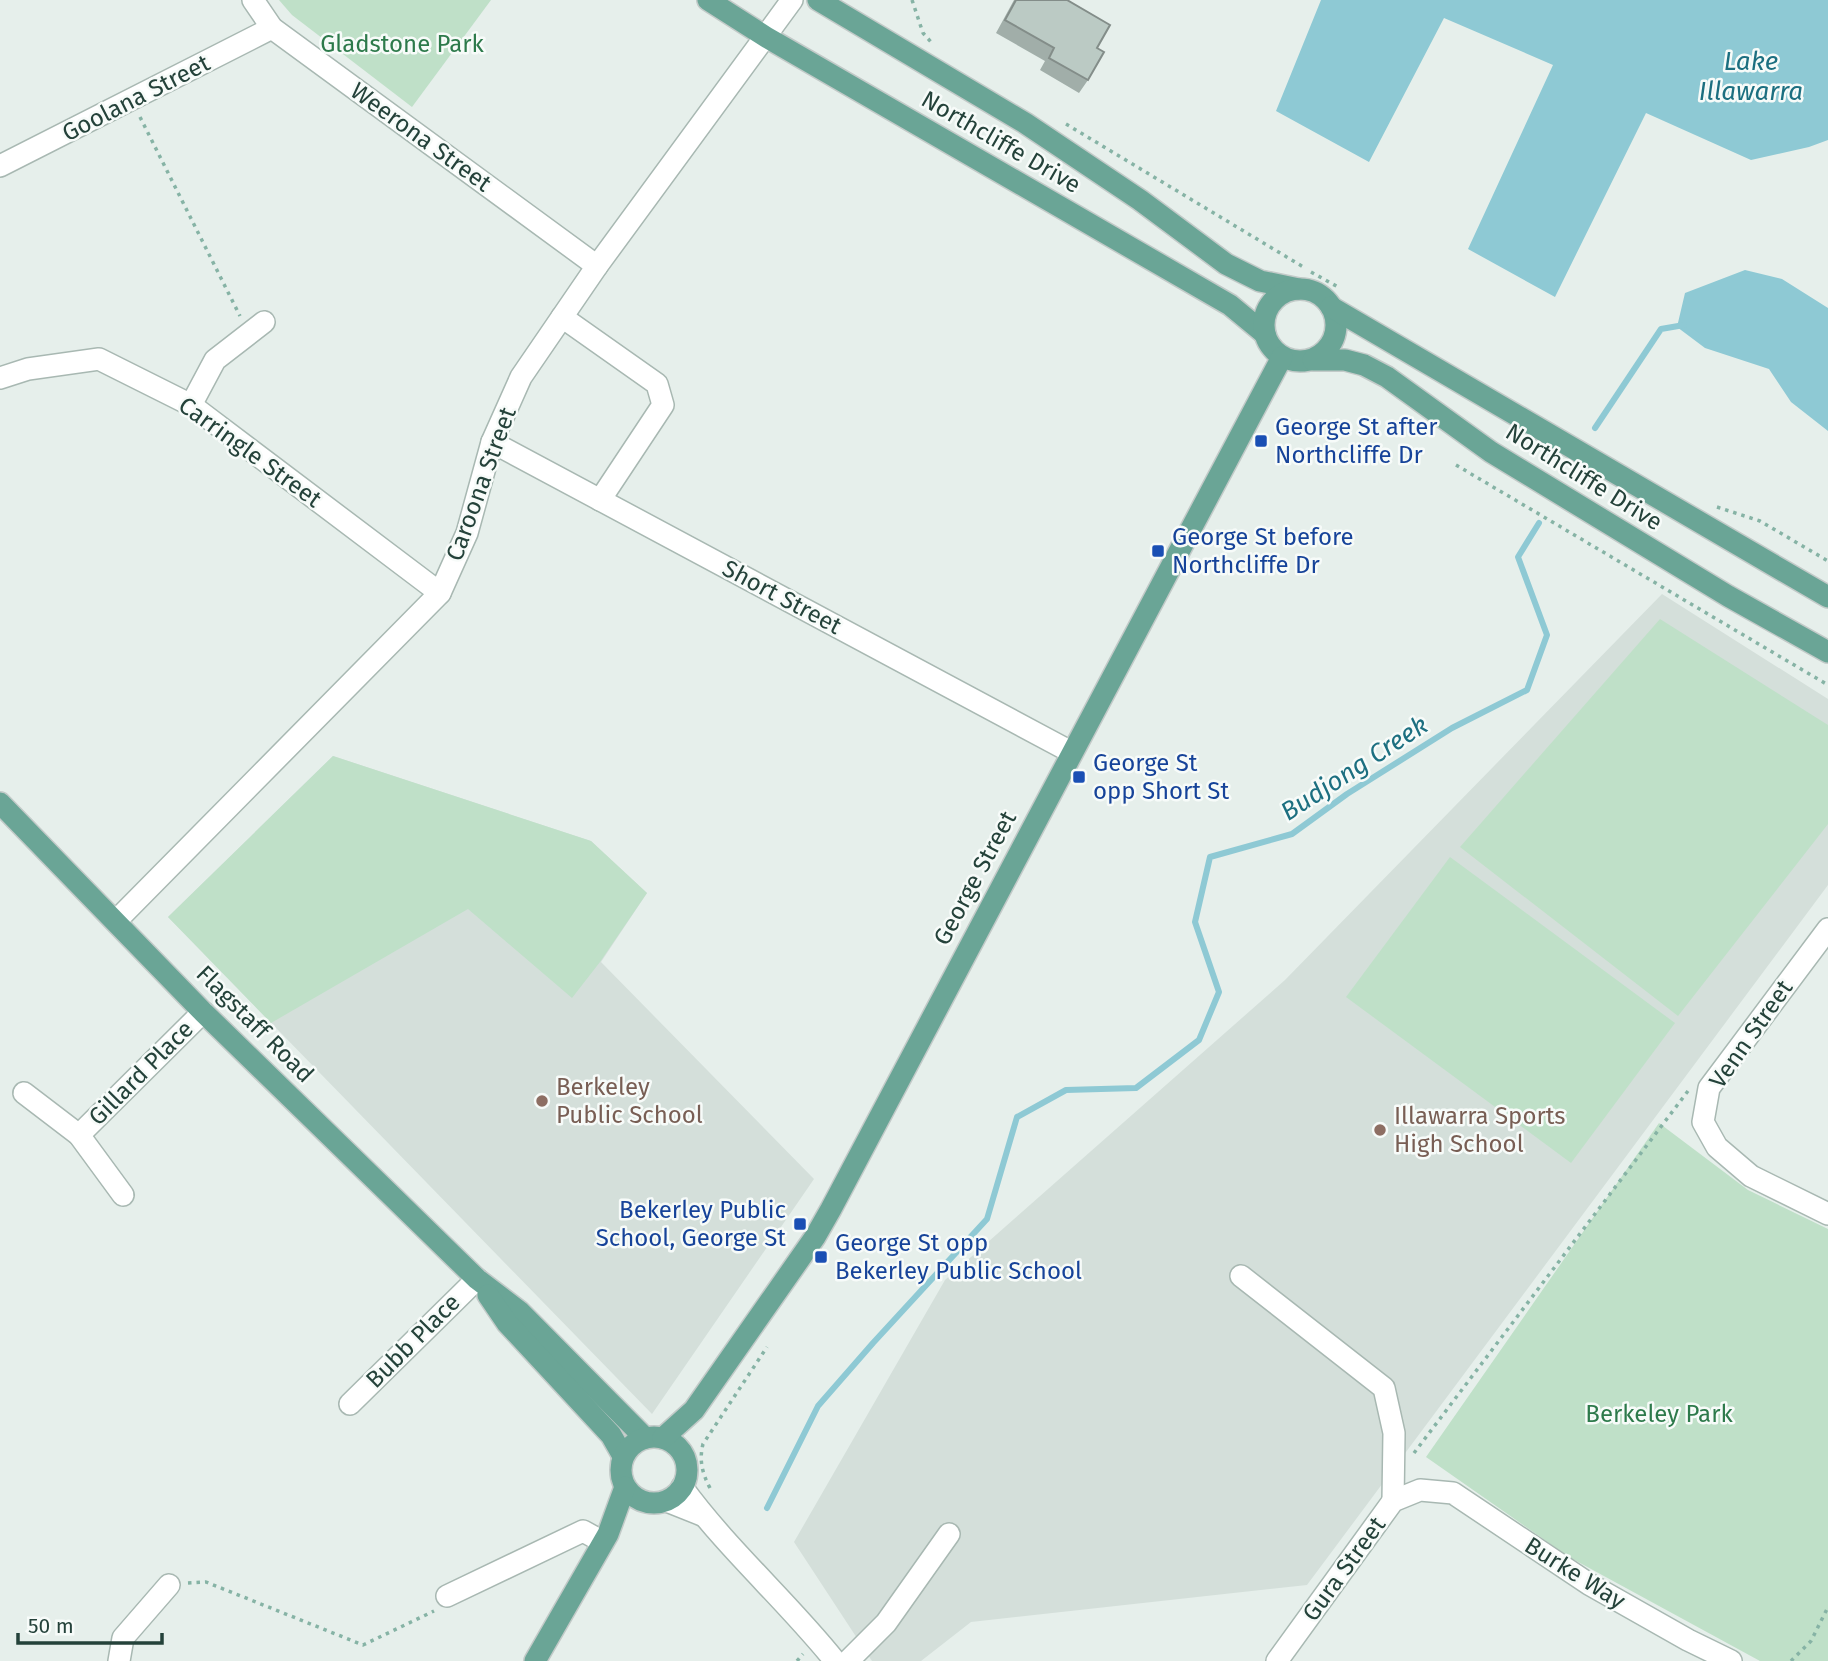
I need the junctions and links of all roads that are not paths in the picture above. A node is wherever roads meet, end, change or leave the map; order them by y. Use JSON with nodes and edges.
{"nodes":[{"id":1,"x":253,"y":0,"type":"edge"},
{"id":2,"x":708,"y":0,"type":"edge"},
{"id":3,"x":792,"y":0,"type":"edge"},
{"id":4,"x":818,"y":0,"type":"edge"},
{"id":5,"x":272,"y":28,"type":"junction"},
{"id":6,"x":766,"y":37,"type":"junction"},
{"id":7,"x":0,"y":166,"type":"edge"},
{"id":8,"x":597,"y":265,"type":"junction"},
{"id":9,"x":1299,"y":289,"type":"junction"},
{"id":10,"x":1332,"y":307,"type":"junction"},
{"id":11,"x":562,"y":317,"type":"junction"},
{"id":12,"x":256,"y":328,"type":"road end"},
{"id":13,"x":1265,"y":334,"type":"junction"},
{"id":14,"x":1282,"y":357,"type":"junction"},
{"id":15,"x":1313,"y":359,"type":"junction"},
{"id":16,"x":0,"y":378,"type":"edge"},
{"id":17,"x":191,"y":405,"type":"junction"},
{"id":18,"x":492,"y":442,"type":"junction"},
{"id":19,"x":600,"y":499,"type":"junction"},
{"id":20,"x":440,"y":593,"type":"junction"},
{"id":21,"x":1828,"y":597,"type":"edge"},
{"id":22,"x":1828,"y":652,"type":"edge"},
{"id":23,"x":1071,"y":752,"type":"junction"},
{"id":24,"x":0,"y":803,"type":"edge"},
{"id":25,"x":116,"y":921,"type":"junction"},
{"id":26,"x":1828,"y":929,"type":"edge"},
{"id":27,"x":203,"y":1012,"type":"junction"},
{"id":28,"x":24,"y":1093,"type":"dead end"},
{"id":29,"x":79,"y":1135,"type":"junction"},
{"id":30,"x":122,"y":1195,"type":"dead end"},
{"id":31,"x":1828,"y":1214,"type":"edge"},
{"id":32,"x":1241,"y":1276,"type":"dead end"},
{"id":33,"x":477,"y":1279,"type":"junction"},
{"id":34,"x":349,"y":1404,"type":"dead end"},
{"id":35,"x":694,"y":1410,"type":"junction"},
{"id":36,"x":654,"y":1438,"type":"junction"},
{"id":37,"x":683,"y":1453,"type":"junction"},
{"id":38,"x":623,"y":1456,"type":"junction"},
{"id":39,"x":1420,"y":1490,"type":"joint"},
{"id":40,"x":1393,"y":1491,"type":"junction"},
{"id":41,"x":633,"y":1494,"type":"junction"},
{"id":42,"x":675,"y":1494,"type":"junction"},
{"id":43,"x":949,"y":1534,"type":"dead end"},
{"id":44,"x":605,"y":1538,"type":"junction"},
{"id":45,"x":169,"y":1585,"type":"road end"},
{"id":46,"x":447,"y":1596,"type":"road end"},
{"id":47,"x":119,"y":1661,"type":"edge"},
{"id":48,"x":535,"y":1661,"type":"edge"},
{"id":49,"x":835,"y":1661,"type":"edge"},
{"id":50,"x":848,"y":1661,"type":"edge"},
{"id":51,"x":1277,"y":1661,"type":"edge"},
{"id":52,"x":1731,"y":1661,"type":"edge"}],
"edges":[{"from":1,"to":5,"type":"street","name":"Weerona Street"},
{"from":2,"to":6,"type":"main road","name":"Northcliffe Drive"},
{"from":3,"to":6,"type":"street","name":"Caroona Street"},
{"from":4,"to":9,"type":"main road","name":"Northcliffe Drive"},
{"from":5,"to":7,"type":"street","name":"Goolana Street"},
{"from":5,"to":8,"type":"street","name":"Weerona Street"},
{"from":6,"to":8,"type":"street","name":"Caroona Street"},
{"from":6,"to":13,"type":"main road","name":"Northcliffe Drive"},
{"from":8,"to":11,"type":"street","name":"Caroona Street"},
{"from":9,"to":10,"type":"main road"},
{"from":9,"to":13,"type":"main road"},
{"from":10,"to":15,"type":"main road"},
{"from":10,"to":21,"type":"main road","name":"Northcliffe Drive"},
{"from":11,"to":18,"type":"street","name":"Caroona Street"},
{"from":11,"to":19,"type":"street"},
{"from":12,"to":17,"type":"street"},
{"from":13,"to":14,"type":"main road"},
{"from":14,"to":15,"type":"main road"},
{"from":14,"to":23,"type":"main road","name":"George Street"},
{"from":15,"to":22,"type":"main road","name":"Northcliffe Drive"},
{"from":16,"to":17,"type":"street","name":"Carringle Street"},
{"from":17,"to":20,"type":"street","name":"Carringle Street"},
{"from":18,"to":19,"type":"street","name":"Short Street"},
{"from":18,"to":20,"type":"street","name":"Caroona Street"},
{"from":19,"to":23,"type":"street","name":"Short Street"},
{"from":20,"to":25,"type":"street","name":"Caroona Street"},
{"from":23,"to":35,"type":"main road","name":"George Street"},
{"from":24,"to":25,"type":"main road","name":"Flagstaff Road"},
{"from":25,"to":27,"type":"main road","name":"Flagstaff Road"},
{"from":26,"to":31,"type":"street","name":"Venn Street"},
{"from":27,"to":29,"type":"street","name":"Gillard Place"},
{"from":27,"to":33,"type":"main road","name":"Flagstaff Road"},
{"from":28,"to":29,"type":"street","name":"Gillard Place"},
{"from":29,"to":30,"type":"street","name":"Gillard Place"},
{"from":32,"to":40,"type":"street"},
{"from":33,"to":34,"type":"street","name":"Bubb Place"},
{"from":33,"to":36,"type":"main road","name":"Flagstaff Road"},
{"from":33,"to":38,"type":"main road","name":"Flagstaff Road"},
{"from":35,"to":36,"type":"main road","name":"George Street"},
{"from":35,"to":37,"type":"main road","name":"George Street"},
{"from":36,"to":37,"type":"main road"},
{"from":36,"to":38,"type":"main road"},
{"from":37,"to":42,"type":"main road"},
{"from":38,"to":41,"type":"main road"},
{"from":39,"to":40,"type":"street","name":"Gura Street"},
{"from":39,"to":52,"type":"street","name":"Burke Way"},
{"from":40,"to":51,"type":"street","name":"Gura Street"},
{"from":41,"to":42,"type":"main road"},
{"from":41,"to":44,"type":"main road"},
{"from":42,"to":49,"type":"street"},
{"from":43,"to":50,"type":"street"},
{"from":44,"to":46,"type":"street"},
{"from":44,"to":48,"type":"main road"},
{"from":45,"to":47,"type":"street"}]}
